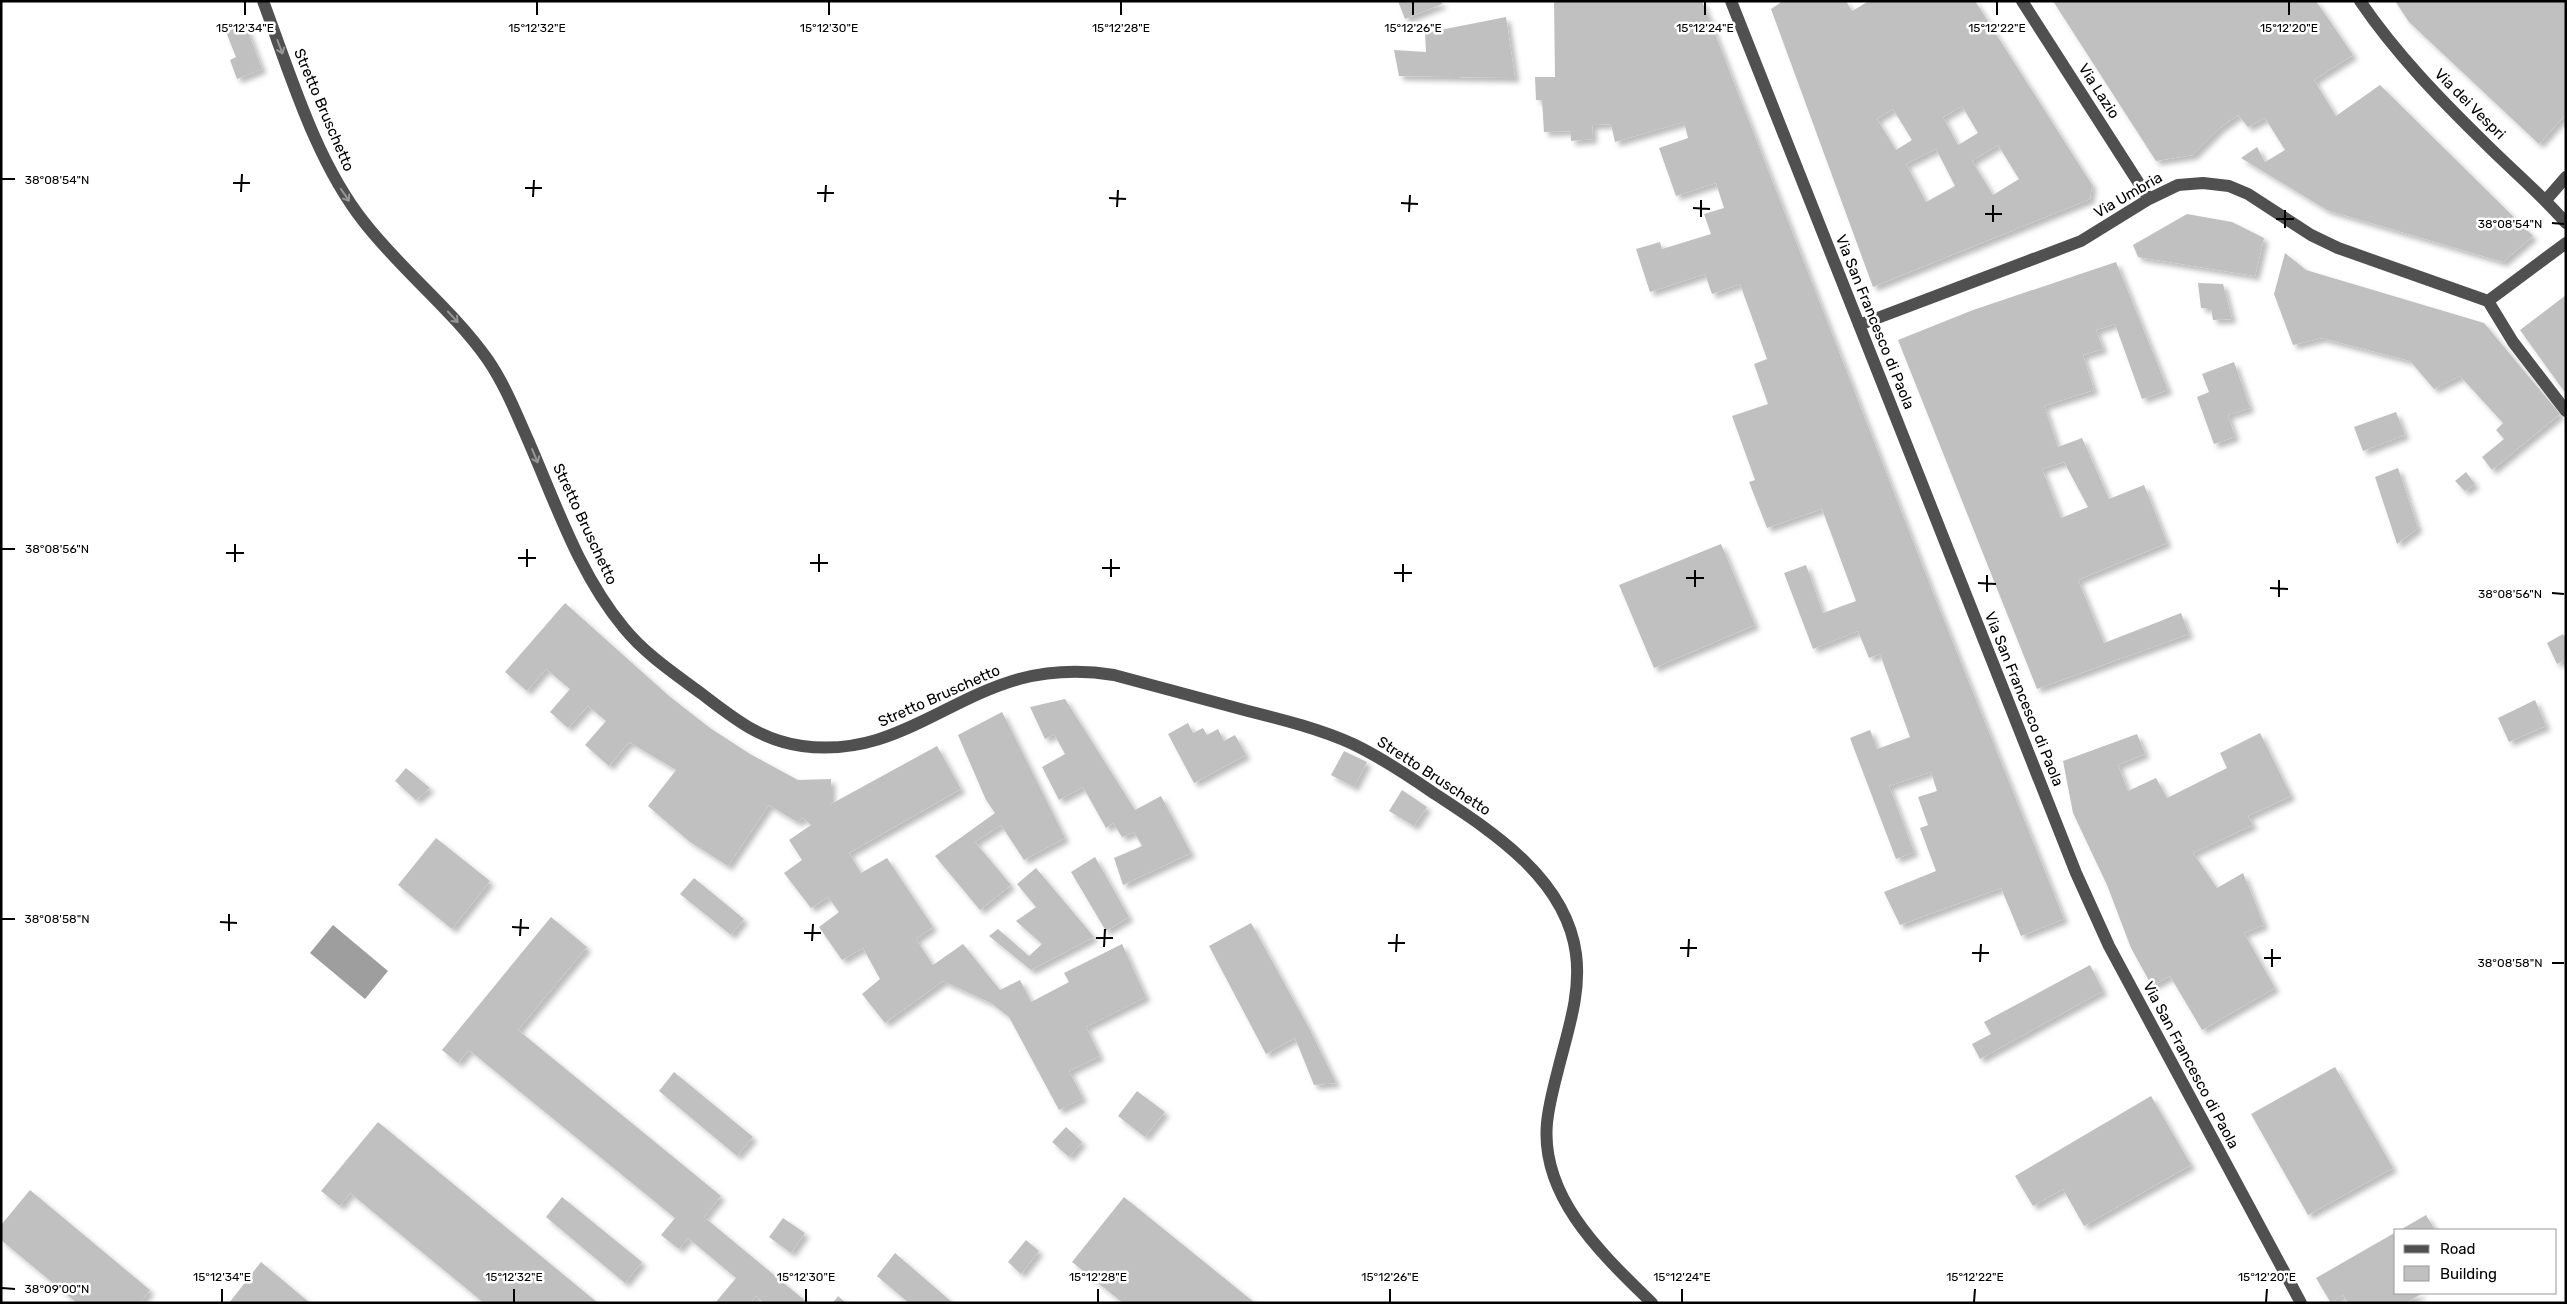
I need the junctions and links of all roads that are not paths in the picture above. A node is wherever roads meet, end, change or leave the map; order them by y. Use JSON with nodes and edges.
{"nodes":[{"id":1,"x":263,"y":1,"type":"edge"},
{"id":2,"x":2022,"y":1,"type":"edge"},
{"id":3,"x":2360,"y":1,"type":"edge"},
{"id":4,"x":1733,"y":2,"type":"edge"},
{"id":5,"x":2566,"y":177,"type":"edge"},
{"id":6,"x":2149,"y":199,"type":"junction"},
{"id":7,"x":2546,"y":200,"type":"junction"},
{"id":8,"x":2566,"y":223,"type":"edge"},
{"id":9,"x":2566,"y":243,"type":"edge"},
{"id":10,"x":2488,"y":301,"type":"junction"},
{"id":11,"x":1859,"y":325,"type":"junction"},
{"id":12,"x":2566,"y":411,"type":"edge"},
{"id":13,"x":1652,"y":1303,"type":"edge"},
{"id":14,"x":2301,"y":1303,"type":"edge"}],
"edges":[{"from":1,"to":13,"type":"street","name":"Stretto Bruschetto","one_way":true},
{"from":2,"to":6,"type":"street","name":"Via Lazio"},
{"from":3,"to":7,"type":"street","name":"Via dei Vespri"},
{"from":4,"to":11,"type":"street","name":"Via San Francesco di Paola"},
{"from":5,"to":7,"type":"street"},
{"from":6,"to":10,"type":"street","name":"Via Umbria"},
{"from":6,"to":11,"type":"street","name":"Via Umbria"},
{"from":7,"to":8,"type":"street","name":"Via dei Vespri"},
{"from":9,"to":10,"type":"street"},
{"from":10,"to":12,"type":"street"},
{"from":11,"to":14,"type":"street","name":"Via San Francesco di Paola"}]}
